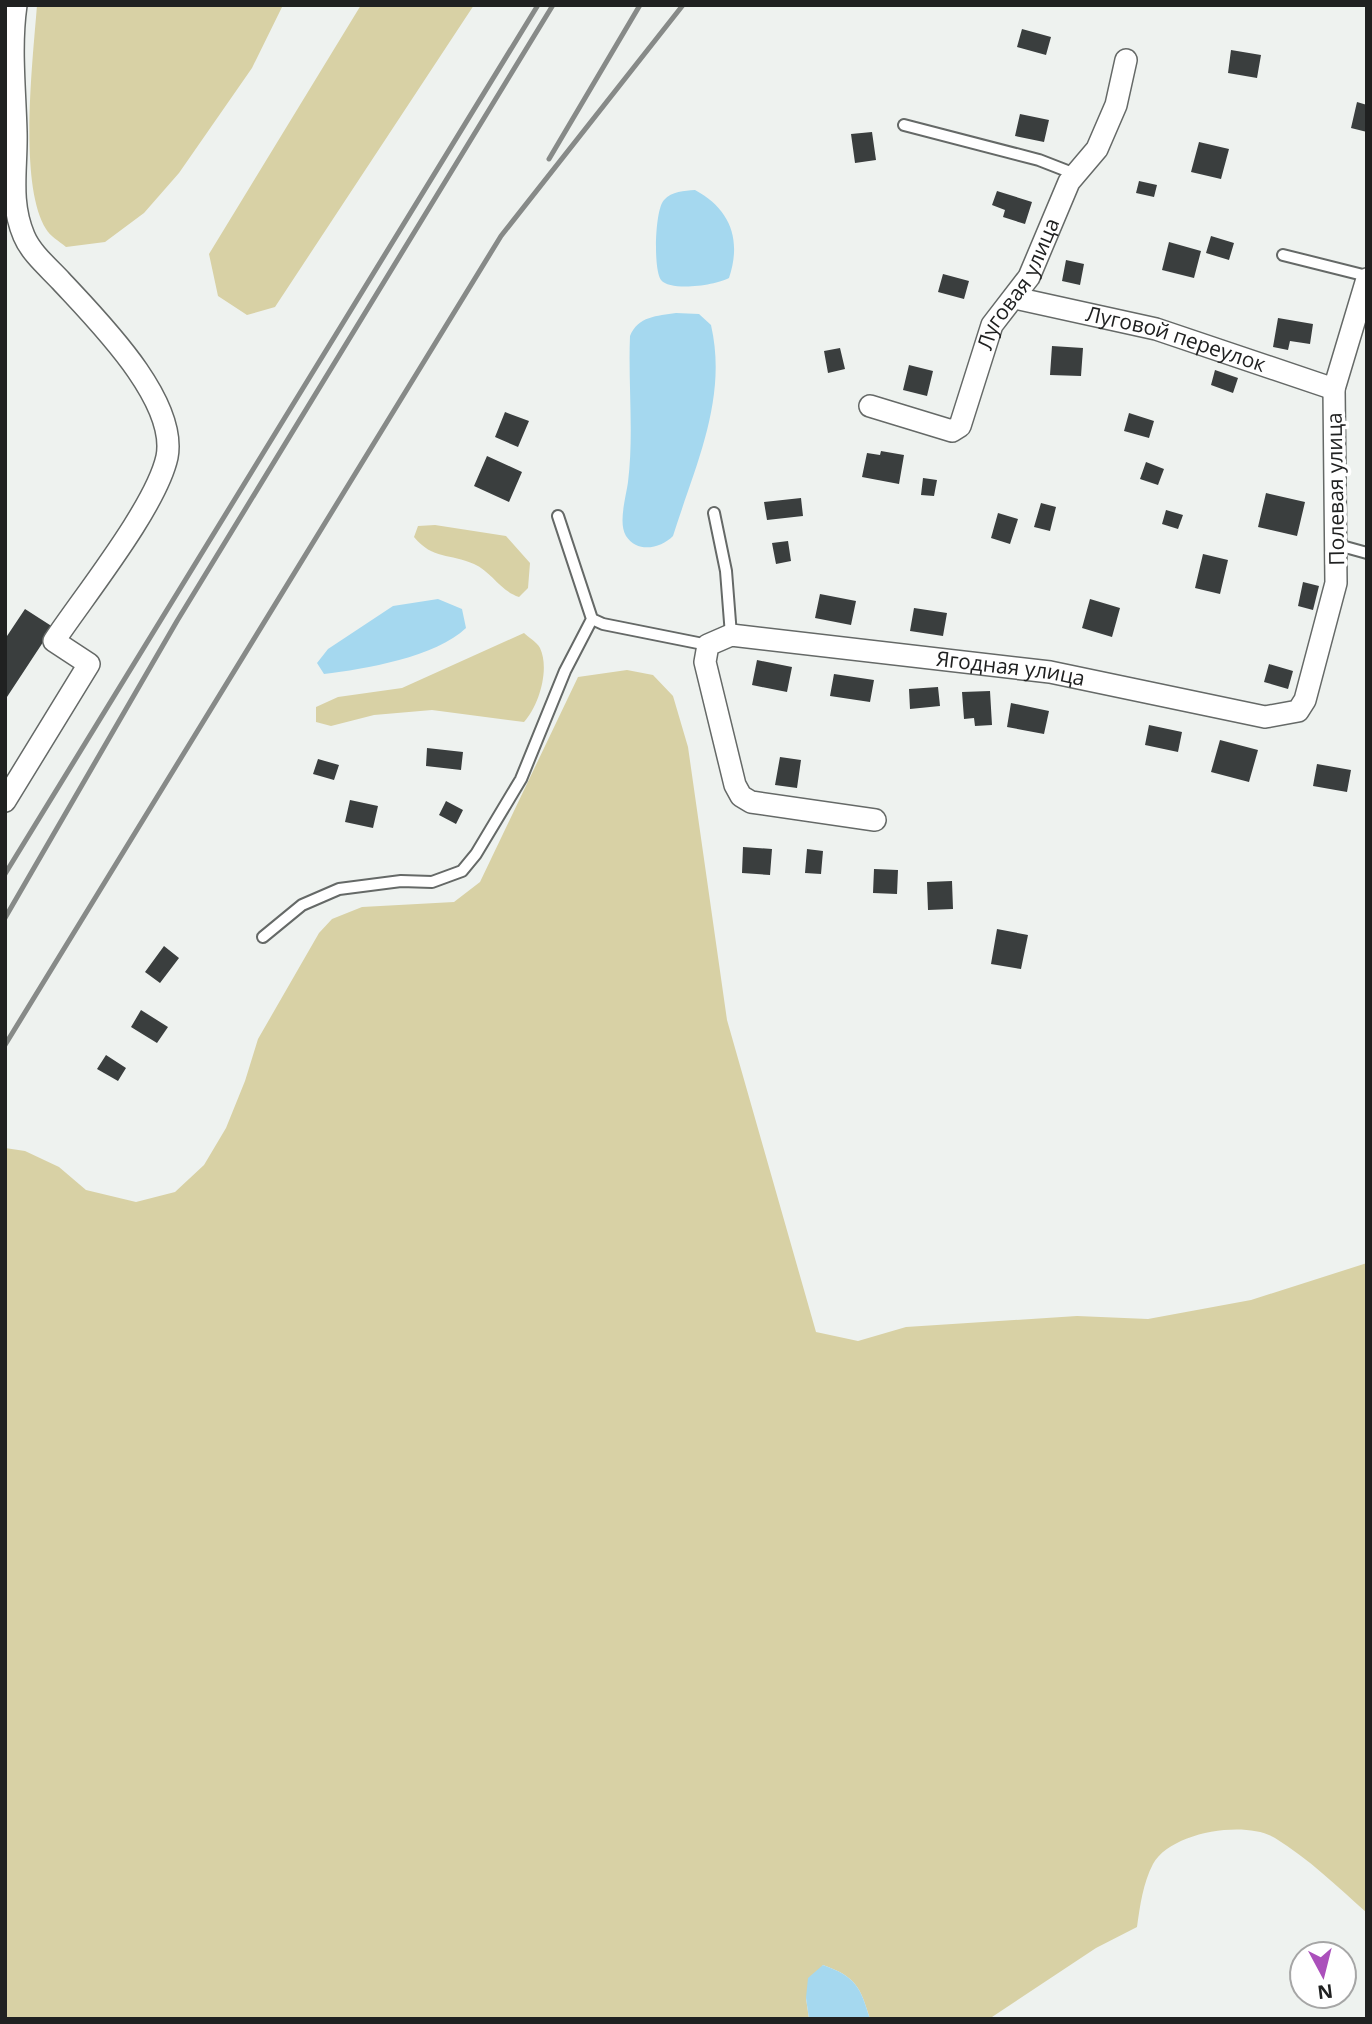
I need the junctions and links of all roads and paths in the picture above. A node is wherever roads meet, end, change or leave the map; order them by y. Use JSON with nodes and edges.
{"nodes":[{"id":1,"x":16,"y":5,"type":"edge"},
{"id":2,"x":1126,"y":60,"type":"dead end"},
{"id":3,"x":904,"y":125,"type":"dead end"},
{"id":4,"x":1075,"y":174,"type":"junction"},
{"id":5,"x":1283,"y":255,"type":"dead end"},
{"id":6,"x":1367,"y":278,"type":"edge"},
{"id":7,"x":1015,"y":298,"type":"junction"},
{"id":8,"x":1334,"y":389,"type":"junction"},
{"id":9,"x":870,"y":406,"type":"dead end"},
{"id":10,"x":714,"y":513,"type":"dead end"},
{"id":11,"x":558,"y":516,"type":"dead end"},
{"id":12,"x":1338,"y":545,"type":"junction"},
{"id":13,"x":1367,"y":553,"type":"edge"},
{"id":14,"x":592,"y":619,"type":"junction"},
{"id":15,"x":731,"y":635,"type":"junction"},
{"id":16,"x":708,"y":645,"type":"junction"},
{"id":17,"x":1305,"y":700,"type":"joint"},
{"id":18,"x":5,"y":802,"type":"edge"},
{"id":19,"x":875,"y":820,"type":"dead end"},
{"id":20,"x":263,"y":936,"type":"dead end"}],
"edges":[{"from":1,"to":18,"type":"street"},
{"from":2,"to":4,"type":"street","name":"Луговая улица"},
{"from":3,"to":4,"type":"lane"},
{"from":4,"to":7,"type":"street","name":"Луговая улица"},
{"from":5,"to":6,"type":"lane"},
{"from":6,"to":8,"type":"street","name":"Полевая улица"},
{"from":7,"to":8,"type":"street","name":"Луговой переулок"},
{"from":7,"to":9,"type":"street","name":"Луговая улица"},
{"from":8,"to":12,"type":"street","name":"Полевая улица"},
{"from":10,"to":15,"type":"lane"},
{"from":11,"to":14,"type":"lane"},
{"from":12,"to":13,"type":"lane"},
{"from":12,"to":17,"type":"street","name":"Полевая улица"},
{"from":14,"to":16,"type":"lane"},
{"from":14,"to":20,"type":"lane"},
{"from":15,"to":16,"type":"street"},
{"from":15,"to":17,"type":"street","name":"Ягодная улица"},
{"from":16,"to":19,"type":"street"}]}
